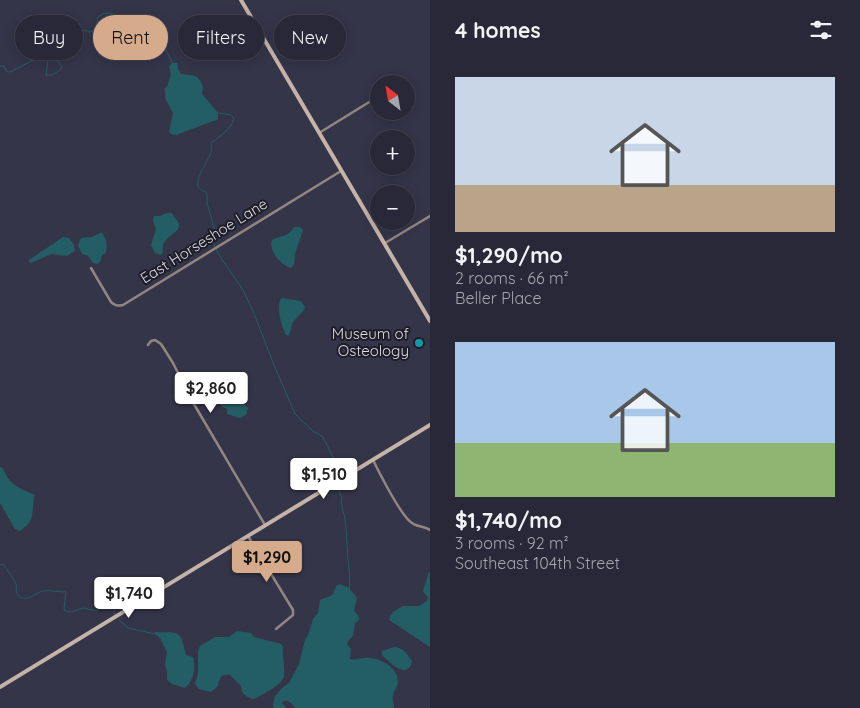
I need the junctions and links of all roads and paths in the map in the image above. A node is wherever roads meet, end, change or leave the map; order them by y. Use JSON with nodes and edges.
{"nodes":[{"id":1,"x":242,"y":0,"type":"edge"},
{"id":2,"x":370,"y":102,"type":"edge"},
{"id":3,"x":319,"y":133,"type":"junction"},
{"id":4,"x":342,"y":170,"type":"junction"},
{"id":5,"x":430,"y":216,"type":"edge"},
{"id":6,"x":384,"y":243,"type":"junction"},
{"id":7,"x":91,"y":268,"type":"dead end"},
{"id":8,"x":430,"y":321,"type":"edge"},
{"id":9,"x":148,"y":345,"type":"dead end"},
{"id":10,"x":430,"y":426,"type":"edge"},
{"id":11,"x":374,"y":460,"type":"junction"},
{"id":12,"x":265,"y":525,"type":"junction"},
{"id":13,"x":430,"y":530,"type":"edge"},
{"id":14,"x":248,"y":536,"type":"junction"},
{"id":15,"x":276,"y":629,"type":"dead end"},
{"id":16,"x":0,"y":687,"type":"edge"}],
"edges":[{"from":1,"to":3,"type":"street"},
{"from":2,"to":3,"type":"street"},
{"from":3,"to":4,"type":"street"},
{"from":4,"to":6,"type":"street"},
{"from":4,"to":7,"type":"street","name":"East Horseshoe Lane"},
{"from":5,"to":6,"type":"street"},
{"from":6,"to":8,"type":"street"},
{"from":9,"to":12,"type":"street"},
{"from":10,"to":11,"type":"street"},
{"from":11,"to":12,"type":"street"},
{"from":11,"to":13,"type":"street"},
{"from":12,"to":14,"type":"street"},
{"from":14,"to":15,"type":"street"},
{"from":14,"to":16,"type":"street"}]}
